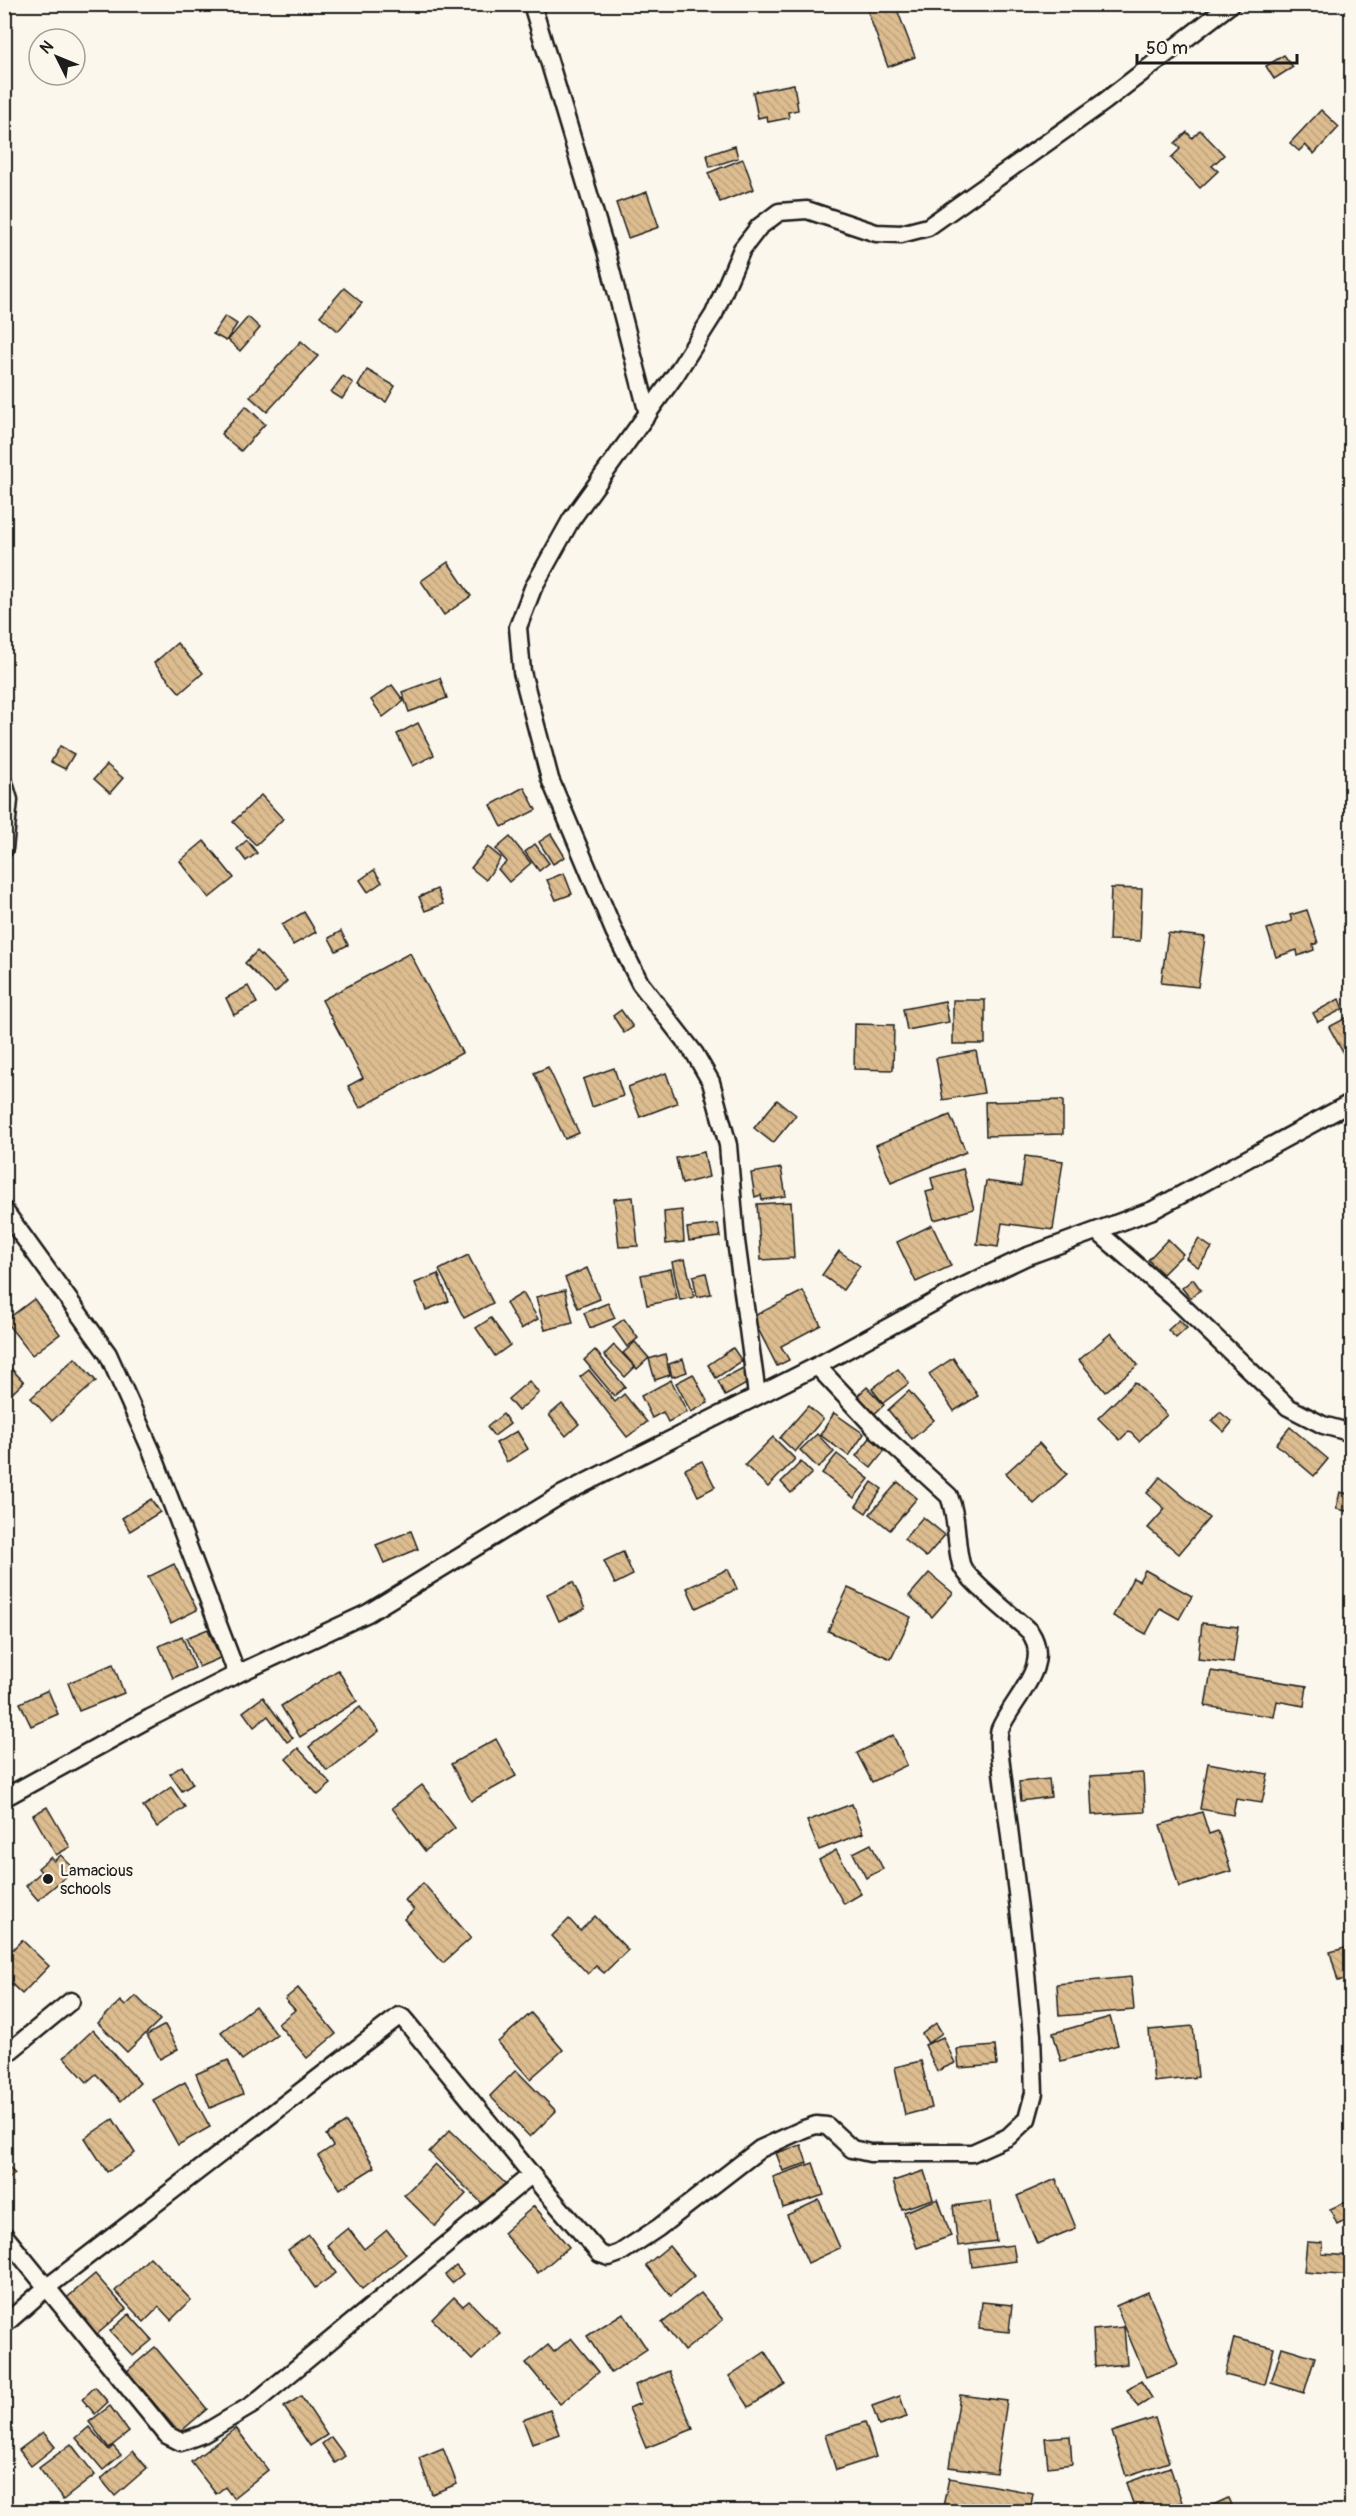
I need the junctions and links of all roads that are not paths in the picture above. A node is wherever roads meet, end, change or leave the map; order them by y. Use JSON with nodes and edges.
{"nodes":[{"id":1,"x":532,"y":4,"type":"edge"},
{"id":2,"x":1231,"y":4,"type":"edge"},
{"id":3,"x":648,"y":414,"type":"junction"},
{"id":4,"x":4,"y":783,"type":"edge"},
{"id":5,"x":4,"y":849,"type":"edge"},
{"id":6,"x":1352,"y":1102,"type":"edge"},
{"id":7,"x":4,"y":1210,"type":"edge"},
{"id":8,"x":1096,"y":1231,"type":"junction"},
{"id":9,"x":817,"y":1366,"type":"junction"},
{"id":10,"x":757,"y":1395,"type":"junction"},
{"id":11,"x":1352,"y":1433,"type":"edge"},
{"id":12,"x":237,"y":1674,"type":"junction"},
{"id":13,"x":4,"y":1798,"type":"edge"},
{"id":14,"x":71,"y":2001,"type":"dead end"},
{"id":15,"x":4,"y":2056,"type":"edge"},
{"id":16,"x":531,"y":2175,"type":"junction"},
{"id":17,"x":4,"y":2235,"type":"edge"},
{"id":18,"x":46,"y":2288,"type":"junction"},
{"id":19,"x":4,"y":2325,"type":"edge"}],
"edges":[{"from":1,"to":3,"type":"street"},
{"from":2,"to":3,"type":"street"},
{"from":3,"to":10,"type":"street"},
{"from":4,"to":5,"type":"street"},
{"from":6,"to":8,"type":"street"},
{"from":7,"to":12,"type":"street"},
{"from":8,"to":9,"type":"street"},
{"from":8,"to":11,"type":"street"},
{"from":9,"to":10,"type":"street"},
{"from":9,"to":16,"type":"street"},
{"from":10,"to":12,"type":"street"},
{"from":12,"to":13,"type":"street"},
{"from":14,"to":15,"type":"street"},
{"from":16,"to":18,"type":"street"},
{"from":16,"to":18,"type":"street"},
{"from":17,"to":18,"type":"street"},
{"from":18,"to":19,"type":"street"}]}
